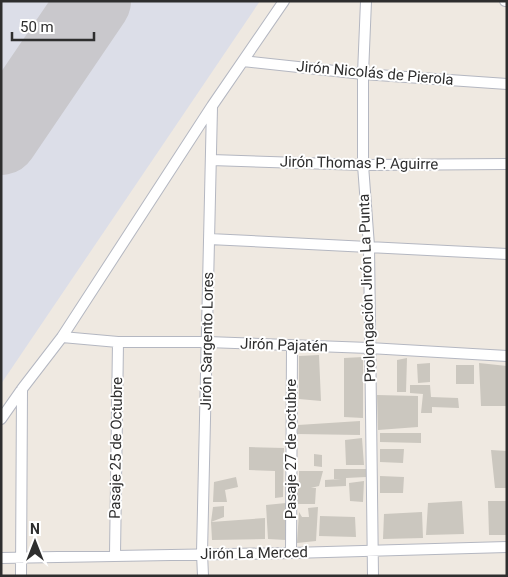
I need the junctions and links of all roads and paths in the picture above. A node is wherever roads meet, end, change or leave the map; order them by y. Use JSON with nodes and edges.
{"nodes":[{"id":1,"x":284,"y":1,"type":"edge"},
{"id":2,"x":366,"y":1,"type":"edge"},
{"id":3,"x":243,"y":61,"type":"junction"},
{"id":4,"x":363,"y":74,"type":"junction"},
{"id":5,"x":507,"y":84,"type":"edge"},
{"id":6,"x":212,"y":106,"type":"junction"},
{"id":7,"x":211,"y":160,"type":"junction"},
{"id":8,"x":507,"y":164,"type":"edge"},
{"id":9,"x":363,"y":165,"type":"junction"},
{"id":10,"x":209,"y":239,"type":"junction"},
{"id":11,"x":369,"y":246,"type":"junction"},
{"id":12,"x":507,"y":254,"type":"edge"},
{"id":13,"x":62,"y":337,"type":"junction"},
{"id":14,"x":118,"y":342,"type":"junction"},
{"id":15,"x":207,"y":342,"type":"junction"},
{"id":16,"x":292,"y":346,"type":"junction"},
{"id":17,"x":369,"y":348,"type":"junction"},
{"id":18,"x":507,"y":356,"type":"edge"},
{"id":19,"x":22,"y":389,"type":"junction"},
{"id":20,"x":1,"y":419,"type":"edge"},
{"id":21,"x":507,"y":547,"type":"edge"},
{"id":22,"x":373,"y":550,"type":"junction"},
{"id":23,"x":290,"y":553,"type":"junction"},
{"id":24,"x":202,"y":554,"type":"junction"},
{"id":25,"x":115,"y":555,"type":"junction"},
{"id":26,"x":1,"y":558,"type":"edge"},
{"id":27,"x":21,"y":558,"type":"junction"},
{"id":28,"x":21,"y":576,"type":"edge"},
{"id":29,"x":204,"y":576,"type":"edge"},
{"id":30,"x":373,"y":576,"type":"edge"}],
"edges":[{"from":1,"to":3,"type":"street"},
{"from":2,"to":4,"type":"street","name":"Prolongación Jirón La Punta"},
{"from":3,"to":4,"type":"street","name":"Jirón Nicolás de Pierola"},
{"from":3,"to":6,"type":"street"},
{"from":4,"to":5,"type":"street","name":"Jirón Nicolás de Pierola"},
{"from":4,"to":9,"type":"street","name":"Prolongación Jirón La Punta"},
{"from":6,"to":7,"type":"street","name":"Jirón Sargento Lores"},
{"from":6,"to":13,"type":"street"},
{"from":7,"to":9,"type":"street","name":"Jirón Thomas P. Aguirre"},
{"from":7,"to":10,"type":"street","name":"Jirón Sargento Lores"},
{"from":8,"to":9,"type":"street","name":"Jirón Thomas P. Aguirre"},
{"from":9,"to":11,"type":"street","name":"Prolongación Jirón La Punta"},
{"from":10,"to":11,"type":"street"},
{"from":10,"to":15,"type":"street","name":"Jirón Sargento Lores"},
{"from":11,"to":12,"type":"street"},
{"from":11,"to":17,"type":"street","name":"Prolongación Jirón La Punta"},
{"from":13,"to":14,"type":"street","name":"Jirón Pajatén"},
{"from":13,"to":19,"type":"street"},
{"from":14,"to":15,"type":"street","name":"Jirón Pajatén"},
{"from":14,"to":25,"type":"street","name":"Pasaje 25 de Octubre"},
{"from":15,"to":16,"type":"street","name":"Jirón Pajatén"},
{"from":15,"to":24,"type":"street","name":"Jirón Sargento Lores"},
{"from":16,"to":17,"type":"street","name":"Jirón Pajatén"},
{"from":16,"to":23,"type":"street","name":"Pasaje 27 de octubre"},
{"from":17,"to":18,"type":"street","name":"Jirón Pajatén"},
{"from":17,"to":22,"type":"street","name":"Prolongación Jirón La Punta"},
{"from":19,"to":20,"type":"street"},
{"from":19,"to":27,"type":"street"},
{"from":21,"to":22,"type":"street","name":"Jirón La Merced"},
{"from":22,"to":23,"type":"street","name":"Jirón La Merced"},
{"from":22,"to":30,"type":"street","name":"Prolongación Jirón La Punta"},
{"from":23,"to":24,"type":"street","name":"Jirón La Merced"},
{"from":24,"to":25,"type":"street","name":"Jirón La Merced"},
{"from":24,"to":29,"type":"street","name":"Jirón Sargento Lores"},
{"from":25,"to":27,"type":"street","name":"Jirón La Merced"},
{"from":26,"to":27,"type":"street","name":"Jirón La Merced"},
{"from":27,"to":28,"type":"street"}]}
